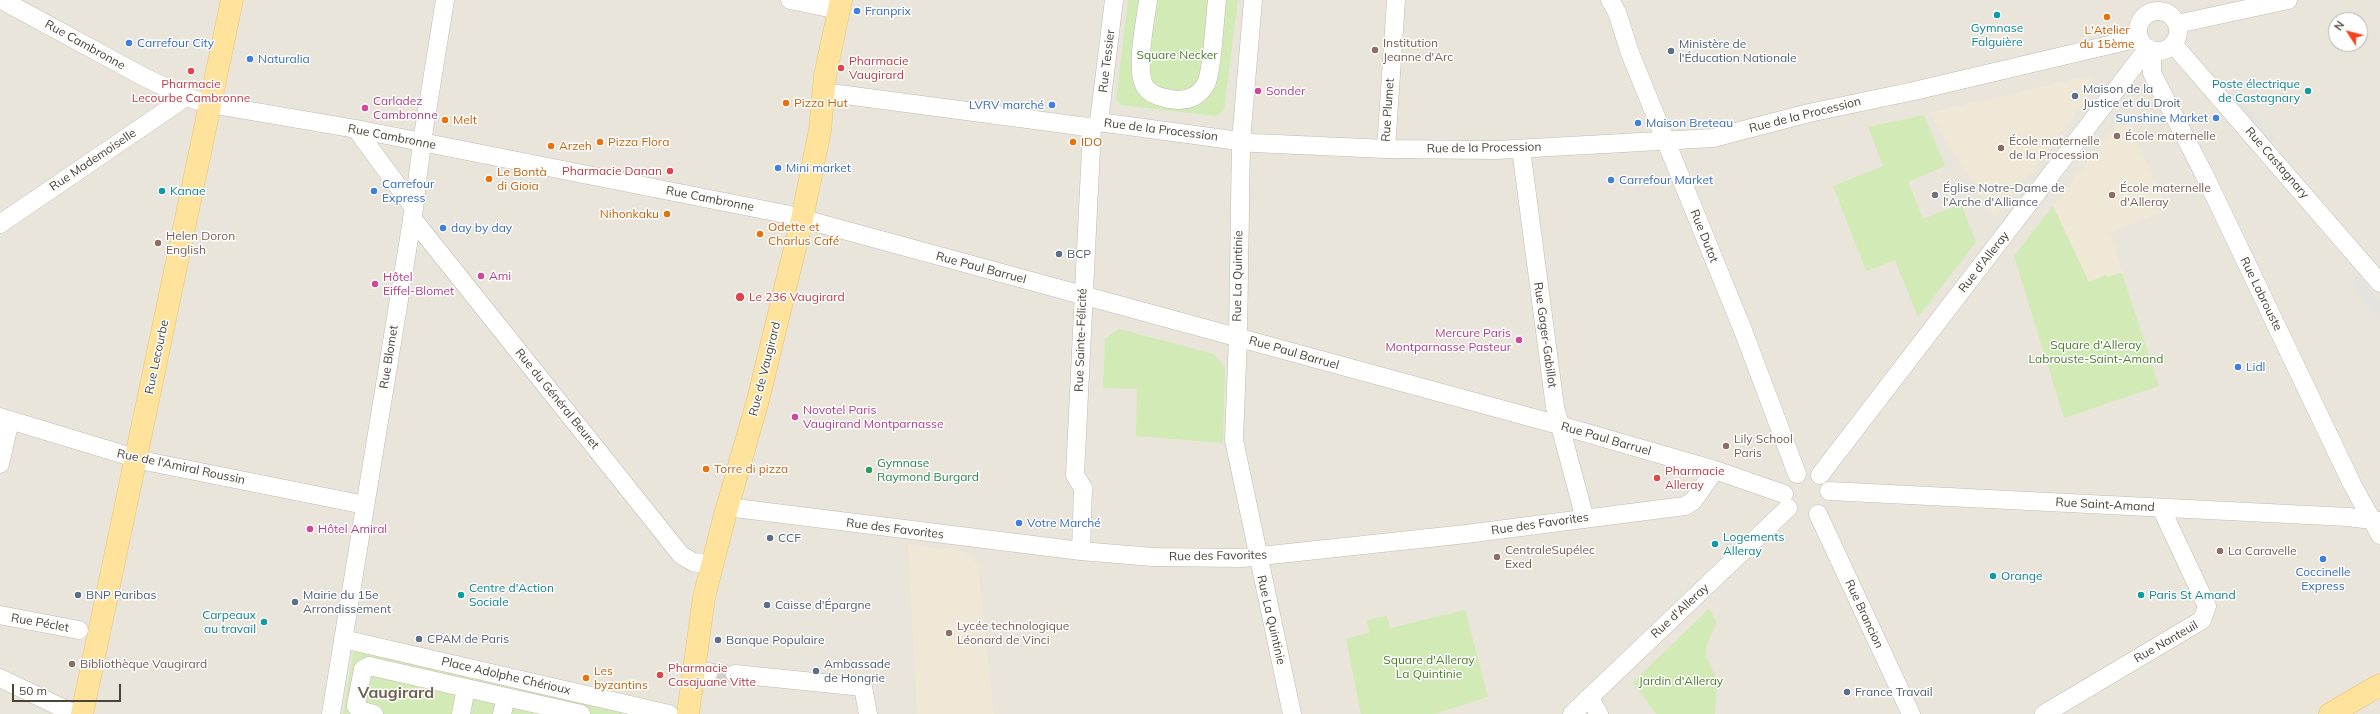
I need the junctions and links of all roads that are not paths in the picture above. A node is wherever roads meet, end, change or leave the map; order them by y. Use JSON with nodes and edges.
{"nodes":[{"id":1,"x":2,"y":0,"type":"edge"},
{"id":2,"x":232,"y":0,"type":"edge"},
{"id":3,"x":445,"y":0,"type":"edge"},
{"id":4,"x":790,"y":0,"type":"edge"},
{"id":5,"x":1114,"y":0,"type":"edge"},
{"id":6,"x":1148,"y":0,"type":"edge"},
{"id":7,"x":1217,"y":0,"type":"edge"},
{"id":8,"x":1254,"y":0,"type":"edge"},
{"id":9,"x":1396,"y":0,"type":"edge"},
{"id":10,"x":1610,"y":0,"type":"edge"},
{"id":11,"x":2288,"y":0,"type":"edge"},
{"id":12,"x":840,"y":5,"type":"edge"},
{"id":13,"x":2145,"y":7,"type":"edge"},
{"id":14,"x":2177,"y":24,"type":"junction"},
{"id":15,"x":2173,"y":44,"type":"junction"},
{"id":16,"x":2146,"y":45,"type":"junction"},
{"id":17,"x":823,"y":92,"type":"junction"},
{"id":18,"x":186,"y":97,"type":"junction"},
{"id":19,"x":210,"y":104,"type":"junction"},
{"id":20,"x":1096,"y":125,"type":"junction"},
{"id":21,"x":356,"y":129,"type":"junction"},
{"id":22,"x":1664,"y":140,"type":"junction"},
{"id":23,"x":1241,"y":141,"type":"junction"},
{"id":24,"x":422,"y":142,"type":"junction"},
{"id":25,"x":1386,"y":149,"type":"junction"},
{"id":26,"x":1521,"y":149,"type":"junction"},
{"id":27,"x":413,"y":213,"type":"junction"},
{"id":28,"x":802,"y":219,"type":"junction"},
{"id":29,"x":0,"y":224,"type":"edge"},
{"id":30,"x":2380,"y":282,"type":"edge"},
{"id":31,"x":1082,"y":296,"type":"junction"},
{"id":32,"x":1238,"y":337,"type":"junction"},
{"id":33,"x":5,"y":419,"type":"edge"},
{"id":34,"x":1559,"y":425,"type":"junction"},
{"id":35,"x":136,"y":458,"type":"junction"},
{"id":36,"x":0,"y":464,"type":"edge"},
{"id":37,"x":1715,"y":470,"type":"junction"},
{"id":38,"x":1797,"y":474,"type":"junction"},
{"id":39,"x":1820,"y":476,"type":"junction"},
{"id":40,"x":1830,"y":491,"type":"junction"},
{"id":41,"x":1786,"y":501,"type":"junction"},
{"id":42,"x":365,"y":505,"type":"junction"},
{"id":43,"x":727,"y":507,"type":"junction"},
{"id":44,"x":2161,"y":508,"type":"junction"},
{"id":45,"x":1818,"y":514,"type":"junction"},
{"id":46,"x":1585,"y":518,"type":"junction"},
{"id":47,"x":2377,"y":525,"type":"edge"},
{"id":48,"x":1081,"y":551,"type":"junction"},
{"id":49,"x":1257,"y":557,"type":"junction"},
{"id":50,"x":712,"y":565,"type":"junction"},
{"id":51,"x":0,"y":616,"type":"edge"},
{"id":52,"x":79,"y":630,"type":"dead end"},
{"id":53,"x":343,"y":639,"type":"junction"},
{"id":54,"x":735,"y":674,"type":"tunnel mouth"},
{"id":55,"x":0,"y":678,"type":"edge"},
{"id":56,"x":342,"y":683,"type":"junction"},
{"id":57,"x":2380,"y":685,"type":"edge"},
{"id":58,"x":466,"y":688,"type":"junction"},
{"id":59,"x":1589,"y":697,"type":"junction"},
{"id":60,"x":504,"y":705,"type":"edge"},
{"id":61,"x":47,"y":708,"type":"edge"},
{"id":62,"x":464,"y":712,"type":"edge"},
{"id":63,"x":75,"y":714,"type":"edge"},
{"id":64,"x":82,"y":714,"type":"edge"},
{"id":65,"x":331,"y":714,"type":"edge"},
{"id":66,"x":374,"y":714,"type":"edge"},
{"id":67,"x":581,"y":714,"type":"edge"},
{"id":68,"x":669,"y":714,"type":"edge"},
{"id":69,"x":688,"y":714,"type":"edge"},
{"id":70,"x":868,"y":714,"type":"edge"},
{"id":71,"x":1292,"y":714,"type":"edge"},
{"id":72,"x":1572,"y":714,"type":"edge"},
{"id":73,"x":1600,"y":714,"type":"edge"},
{"id":74,"x":1911,"y":714,"type":"edge"},
{"id":75,"x":2044,"y":714,"type":"edge"},
{"id":76,"x":2330,"y":714,"type":"edge"}],
"edges":[{"from":1,"to":18,"type":"street","name":"Rue Cambronne"},
{"from":2,"to":19,"type":"main road","name":"Rue Lecourbe"},
{"from":3,"to":24,"type":"street","name":"Rue Blomet"},
{"from":4,"to":12,"type":"street"},
{"from":5,"to":20,"type":"street","name":"Rue Tessier"},
{"from":6,"to":7,"type":"street"},
{"from":8,"to":23,"type":"street","name":"Rue La Quintinie"},
{"from":9,"to":25,"type":"street","name":"Rue Plumet"},
{"from":10,"to":22,"type":"street","name":"Rue Dutot"},
{"from":11,"to":14,"type":"street"},
{"from":12,"to":17,"type":"main road","name":"Rue de Vaugirard"},
{"from":13,"to":14,"type":"street"},
{"from":13,"to":16,"type":"street"},
{"from":14,"to":15,"type":"street"},
{"from":15,"to":16,"type":"street"},
{"from":15,"to":30,"type":"street","name":"Rue Castagnary"},
{"from":16,"to":22,"type":"street","name":"Rue de la Procession"},
{"from":16,"to":39,"type":"street","name":"Rue d'Alleray"},
{"from":16,"to":47,"type":"street","name":"Rue Labrouste"},
{"from":17,"to":20,"type":"street","name":"Rue de la Procession"},
{"from":17,"to":28,"type":"main road","name":"Rue de Vaugirard"},
{"from":18,"to":19,"type":"street","name":"Rue Cambronne"},
{"from":18,"to":29,"type":"street","name":"Rue Mademoiselle"},
{"from":19,"to":21,"type":"street","name":"Rue Cambronne"},
{"from":19,"to":35,"type":"main road","name":"Rue Lecourbe"},
{"from":20,"to":23,"type":"street","name":"Rue de la Procession"},
{"from":20,"to":31,"type":"street","name":"Rue Sainte-Félicité"},
{"from":21,"to":24,"type":"street","name":"Rue Cambronne"},
{"from":21,"to":27,"type":"street","name":"Rue du Général Beuret"},
{"from":22,"to":26,"type":"street","name":"Rue de la Procession"},
{"from":22,"to":38,"type":"street","name":"Rue Dutot"},
{"from":23,"to":25,"type":"street","name":"Rue de la Procession"},
{"from":23,"to":32,"type":"street","name":"Rue La Quintinie"},
{"from":24,"to":27,"type":"street","name":"Rue Blomet"},
{"from":24,"to":28,"type":"street","name":"Rue Cambronne"},
{"from":25,"to":26,"type":"street","name":"Rue de la Procession"},
{"from":26,"to":34,"type":"street","name":"Rue Gager-Gabillot"},
{"from":27,"to":42,"type":"street","name":"Rue Blomet"},
{"from":27,"to":50,"type":"street","name":"Rue du Général Beuret"},
{"from":28,"to":31,"type":"street","name":"Rue Paul Barruel"},
{"from":28,"to":43,"type":"main road","name":"Rue de Vaugirard"},
{"from":31,"to":32,"type":"street","name":"Rue Paul Barruel"},
{"from":31,"to":48,"type":"street","name":"Rue Sainte-Félicité"},
{"from":32,"to":34,"type":"street","name":"Rue Paul Barruel"},
{"from":32,"to":49,"type":"street","name":"Rue La Quintinie"},
{"from":33,"to":35,"type":"street","name":"Rue de l'Amiral Roussin"},
{"from":33,"to":36,"type":"street"},
{"from":34,"to":37,"type":"street","name":"Rue Paul Barruel"},
{"from":34,"to":46,"type":"street","name":"Rue Gager-Gabillot"},
{"from":35,"to":42,"type":"street","name":"Rue de l'Amiral Roussin"},
{"from":35,"to":64,"type":"main road","name":"Rue Lecourbe"},
{"from":37,"to":41,"type":"street","name":"Rue Paul Barruel"},
{"from":37,"to":46,"type":"street","name":"Rue des Favorites"},
{"from":38,"to":39,"type":"street"},
{"from":38,"to":41,"type":"street"},
{"from":39,"to":40,"type":"street"},
{"from":40,"to":44,"type":"street","name":"Rue Saint-Amand"},
{"from":40,"to":45,"type":"street"},
{"from":41,"to":45,"type":"street"},
{"from":41,"to":59,"type":"street","name":"Rue d'Alleray"},
{"from":42,"to":53,"type":"street","name":"Rue Blomet"},
{"from":43,"to":48,"type":"street","name":"Rue des Favorites"},
{"from":43,"to":50,"type":"main road","name":"Rue de Vaugirard"},
{"from":44,"to":47,"type":"street","name":"Rue Saint-Amand"},
{"from":44,"to":75,"type":"street","name":"Rue Nanteuil"},
{"from":45,"to":74,"type":"street","name":"Rue Brancion"},
{"from":46,"to":49,"type":"street","name":"Rue des Favorites"},
{"from":48,"to":49,"type":"street","name":"Rue des Favorites"},
{"from":49,"to":71,"type":"street","name":"Rue La Quintinie"},
{"from":50,"to":69,"type":"main road","name":"Rue de Vaugirard"},
{"from":51,"to":52,"type":"street","name":"Rue Péclet"},
{"from":53,"to":56,"type":"street","name":"Rue Blomet"},
{"from":53,"to":68,"type":"street","name":"Place Adolphe Chérioux"},
{"from":54,"to":70,"type":"street"},
{"from":55,"to":61,"type":"street"},
{"from":56,"to":58,"type":"street"},
{"from":56,"to":65,"type":"street","name":"Rue Blomet"},
{"from":56,"to":66,"type":"street"},
{"from":57,"to":76,"type":"main road"},
{"from":58,"to":60,"type":"street"},
{"from":58,"to":62,"type":"street"},
{"from":59,"to":72,"type":"street","name":"Rue d'Alleray"},
{"from":59,"to":73,"type":"street"},
{"from":60,"to":67,"type":"street"},
{"from":61,"to":63,"type":"street"}]}
